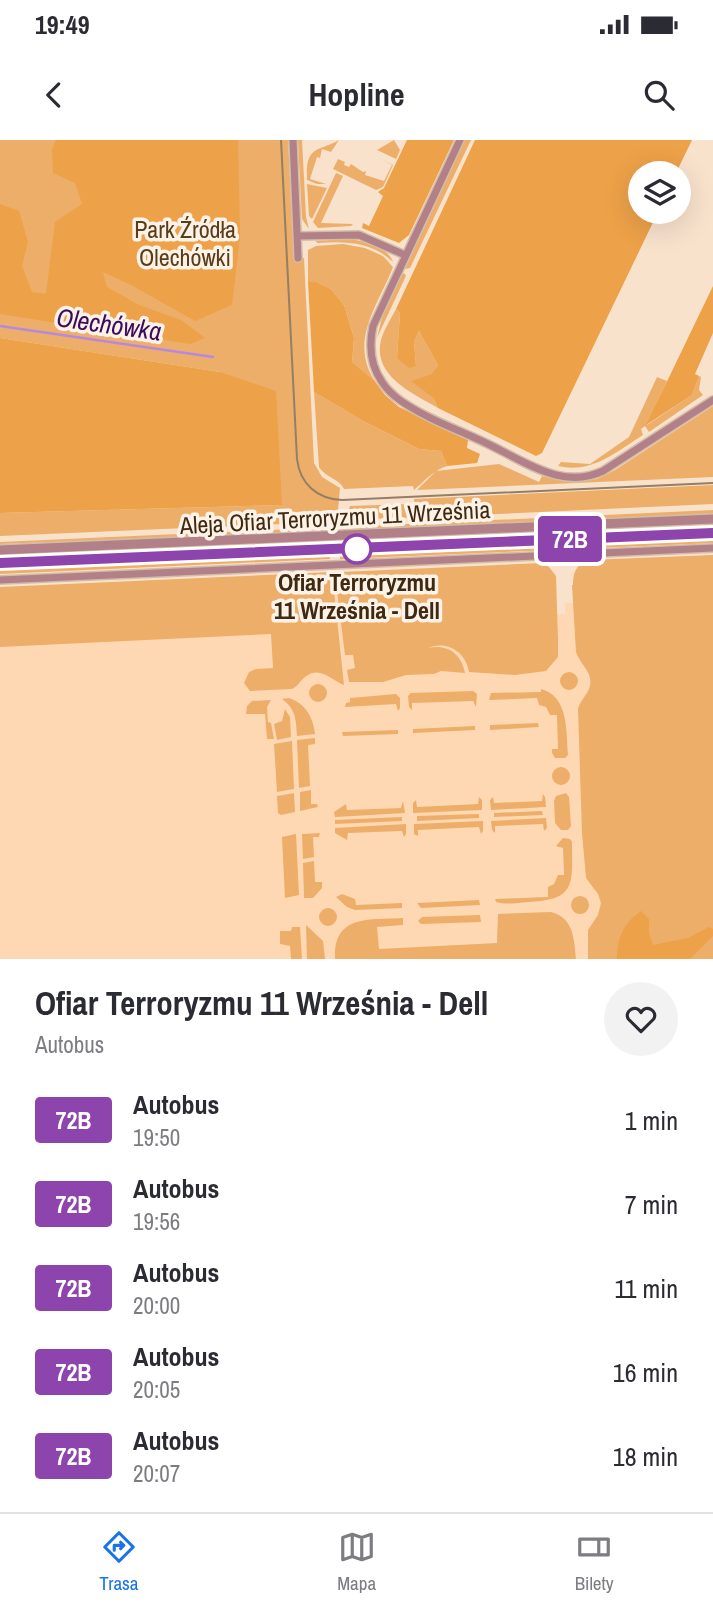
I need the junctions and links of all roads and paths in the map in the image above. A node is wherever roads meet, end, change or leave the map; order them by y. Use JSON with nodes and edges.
{"nodes":[{"id":1,"x":293,"y":140,"type":"edge"},
{"id":2,"x":460,"y":140,"type":"edge"},
{"id":3,"x":297,"y":236,"type":"junction"},
{"id":4,"x":405,"y":255,"type":"junction"},
{"id":5,"x":298,"y":258,"type":"dead end"},
{"id":6,"x":713,"y":400,"type":"edge"},
{"id":7,"x":713,"y":520,"type":"edge"},
{"id":8,"x":713,"y":533,"type":"edge"},
{"id":9,"x":713,"y":548,"type":"edge"},
{"id":10,"x":0,"y":550,"type":"edge"},
{"id":11,"x":0,"y":563,"type":"edge"},
{"id":12,"x":0,"y":579,"type":"edge"}],
"edges":[{"from":1,"to":3,"type":"street"},
{"from":2,"to":4,"type":"street"},
{"from":3,"to":4,"type":"street"},
{"from":3,"to":5,"type":"street"},
{"from":4,"to":6,"type":"street"},
{"from":7,"to":10,"type":"street","name":"Aleja Ofiar Terroryzmu 11 Września"},
{"from":8,"to":11,"type":"street","name":"Aleja Ofiar Terroryzmu 11 Września"},
{"from":9,"to":12,"type":"street"}]}
